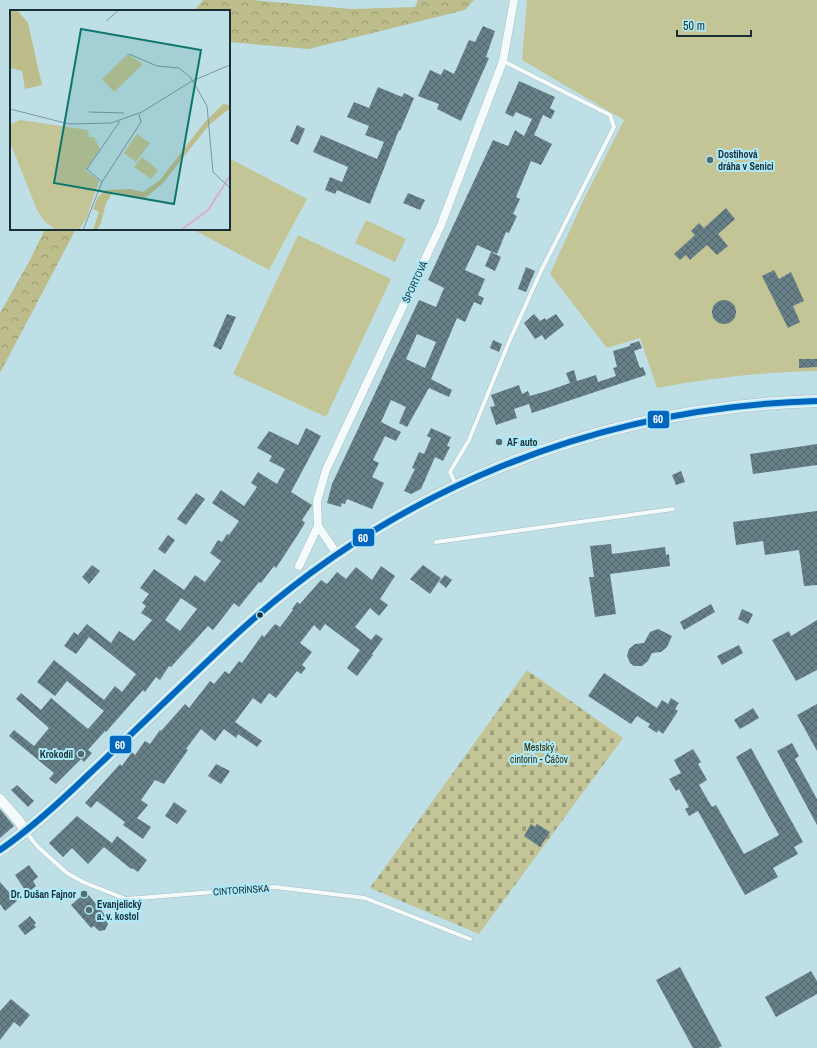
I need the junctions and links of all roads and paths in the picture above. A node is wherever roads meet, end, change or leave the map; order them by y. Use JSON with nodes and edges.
{"nodes":[{"id":1,"x":514,"y":0,"type":"edge"},
{"id":2,"x":503,"y":61,"type":"junction"},
{"id":3,"x":817,"y":401,"type":"edge"},
{"id":4,"x":456,"y":485,"type":"junction"},
{"id":5,"x":673,"y":509,"type":"dead end"},
{"id":6,"x":318,"y":526,"type":"junction"},
{"id":7,"x":436,"y":542,"type":"dead end"},
{"id":8,"x":337,"y":554,"type":"junction"},
{"id":9,"x":299,"y":566,"type":"dead end"},
{"id":10,"x":0,"y":799,"type":"edge"},
{"id":11,"x":26,"y":832,"type":"junction"},
{"id":12,"x":0,"y":850,"type":"edge"},
{"id":13,"x":470,"y":939,"type":"dead end"}],
"edges":[{"from":1,"to":2,"type":"street","name":"ŠPORTOVÁ"},
{"from":2,"to":4,"type":"lane"},
{"from":2,"to":6,"type":"street","name":"ŠPORTOVÁ"},
{"from":3,"to":4,"type":"main road"},
{"from":4,"to":8,"type":"main road"},
{"from":5,"to":7,"type":"lane"},
{"from":6,"to":8,"type":"street"},
{"from":6,"to":9,"type":"street"},
{"from":8,"to":11,"type":"main road"},
{"from":10,"to":11,"type":"street"},
{"from":11,"to":12,"type":"main road"},
{"from":11,"to":13,"type":"lane","name":"CINTORÍNSKA"}]}
